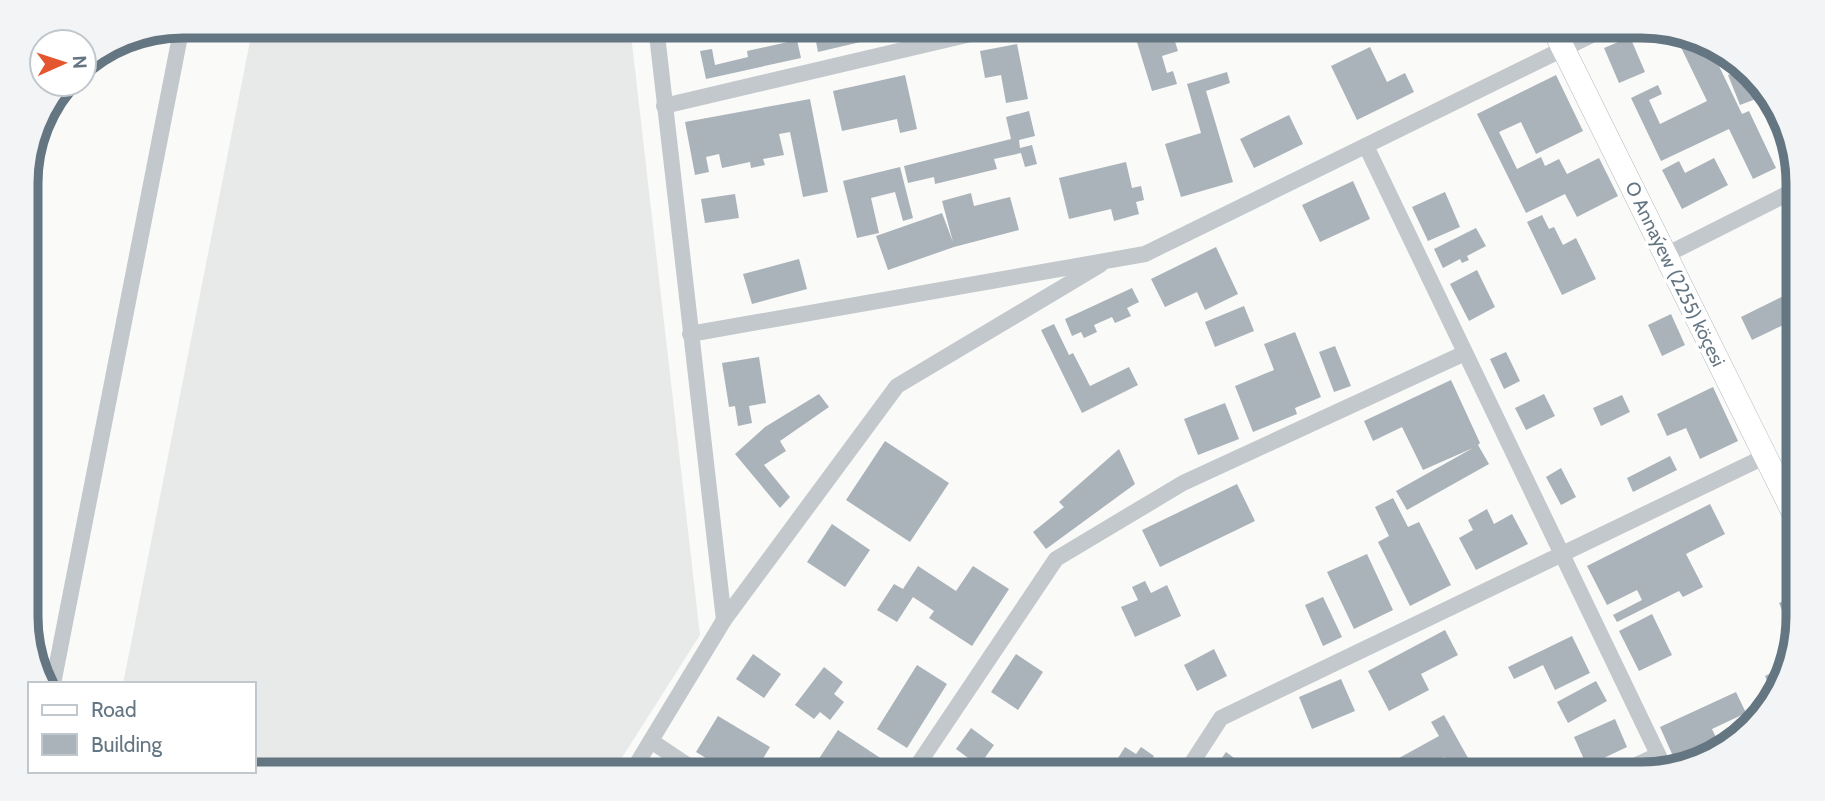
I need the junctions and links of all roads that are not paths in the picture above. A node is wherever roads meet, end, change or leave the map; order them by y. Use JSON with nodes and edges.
{"nodes":[{"id":1,"x":180,"y":38,"type":"edge"},
{"id":2,"x":657,"y":38,"type":"edge"},
{"id":3,"x":954,"y":38,"type":"edge"},
{"id":4,"x":1558,"y":38,"type":"edge"},
{"id":5,"x":1585,"y":38,"type":"edge"},
{"id":6,"x":1563,"y":49,"type":"junction"},
{"id":7,"x":664,"y":106,"type":"junction"},
{"id":8,"x":1366,"y":146,"type":"junction"},
{"id":9,"x":1786,"y":195,"type":"edge"},
{"id":10,"x":1666,"y":255,"type":"junction"},
{"id":11,"x":1108,"y":260,"type":"junction"},
{"id":12,"x":691,"y":334,"type":"junction"},
{"id":13,"x":1465,"y":353,"type":"junction"},
{"id":14,"x":1766,"y":456,"type":"junction"},
{"id":15,"x":1786,"y":497,"type":"edge"},
{"id":16,"x":1562,"y":554,"type":"junction"},
{"id":17,"x":724,"y":620,"type":"junction"},
{"id":18,"x":54,"y":681,"type":"edge"},
{"id":19,"x":651,"y":741,"type":"junction"},
{"id":20,"x":1661,"y":761,"type":"edge"},
{"id":21,"x":638,"y":762,"type":"edge"},
{"id":22,"x":682,"y":762,"type":"edge"},
{"id":23,"x":920,"y":762,"type":"edge"},
{"id":24,"x":1192,"y":762,"type":"edge"}],
"edges":[{"from":1,"to":18,"type":"street"},
{"from":2,"to":7,"type":"street"},
{"from":3,"to":7,"type":"street"},
{"from":4,"to":6,"type":"main road","name":"O Annaýew (2255) köçesi"},
{"from":5,"to":6,"type":"street"},
{"from":6,"to":8,"type":"street"},
{"from":6,"to":10,"type":"main road","name":"O Annaýew (2255) köçesi"},
{"from":7,"to":12,"type":"street"},
{"from":8,"to":11,"type":"street"},
{"from":8,"to":13,"type":"street"},
{"from":9,"to":10,"type":"street"},
{"from":10,"to":14,"type":"main road","name":"O Annaýew (2255) köçesi"},
{"from":11,"to":12,"type":"street"},
{"from":11,"to":17,"type":"street"},
{"from":12,"to":17,"type":"street"},
{"from":13,"to":16,"type":"street"},
{"from":13,"to":23,"type":"street"},
{"from":14,"to":15,"type":"main road","name":"O Annaýew (2255) köçesi"},
{"from":14,"to":16,"type":"street"},
{"from":16,"to":20,"type":"street"},
{"from":16,"to":24,"type":"street"},
{"from":17,"to":19,"type":"street"},
{"from":19,"to":21,"type":"street"},
{"from":19,"to":22,"type":"street"}]}
